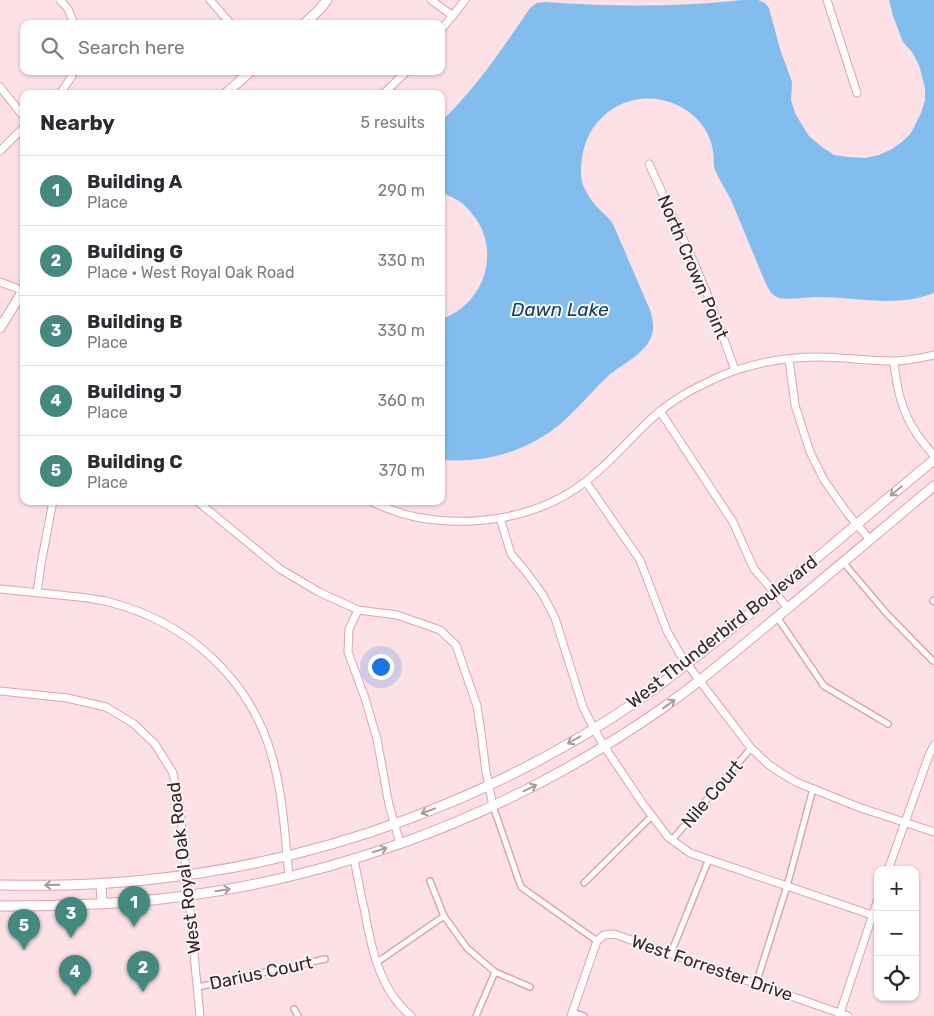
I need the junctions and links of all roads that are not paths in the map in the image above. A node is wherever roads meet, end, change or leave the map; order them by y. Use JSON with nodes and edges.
{"nodes":[{"id":1,"x":60,"y":0,"type":"edge"},
{"id":2,"x":210,"y":0,"type":"edge"},
{"id":3,"x":327,"y":0,"type":"edge"},
{"id":4,"x":431,"y":0,"type":"edge"},
{"id":5,"x":465,"y":0,"type":"edge"},
{"id":6,"x":827,"y":0,"type":"edge"},
{"id":7,"x":453,"y":16,"type":"junction"},
{"id":8,"x":72,"y":20,"type":"edge"},
{"id":9,"x":228,"y":20,"type":"edge"},
{"id":10,"x":308,"y":20,"type":"edge"},
{"id":11,"x":445,"y":25,"type":"edge"},
{"id":12,"x":72,"y":75,"type":"edge"},
{"id":13,"x":246,"y":75,"type":"edge"},
{"id":14,"x":402,"y":75,"type":"edge"},
{"id":15,"x":0,"y":87,"type":"edge"},
{"id":16,"x":63,"y":90,"type":"edge"},
{"id":17,"x":230,"y":90,"type":"edge"},
{"id":18,"x":387,"y":90,"type":"edge"},
{"id":19,"x":857,"y":93,"type":"dead end"},
{"id":20,"x":20,"y":112,"type":"edge"},
{"id":21,"x":20,"y":131,"type":"edge"},
{"id":22,"x":0,"y":151,"type":"edge"},
{"id":23,"x":649,"y":164,"type":"dead end"},
{"id":24,"x":0,"y":282,"type":"edge"},
{"id":25,"x":20,"y":289,"type":"edge"},
{"id":26,"x":20,"y":295,"type":"edge"},
{"id":27,"x":0,"y":328,"type":"edge"},
{"id":28,"x":934,"y":355,"type":"edge"},
{"id":29,"x":789,"y":359,"type":"junction"},
{"id":30,"x":894,"y":361,"type":"junction"},
{"id":31,"x":735,"y":370,"type":"junction"},
{"id":32,"x":660,"y":411,"type":"junction"},
{"id":33,"x":934,"y":456,"type":"edge"},
{"id":34,"x":934,"y":460,"type":"edge"},
{"id":35,"x":586,"y":482,"type":"junction"},
{"id":36,"x":934,"y":486,"type":"edge"},
{"id":37,"x":52,"y":505,"type":"edge"},
{"id":38,"x":202,"y":505,"type":"edge"},
{"id":39,"x":379,"y":505,"type":"edge"},
{"id":40,"x":500,"y":518,"type":"junction"},
{"id":41,"x":857,"y":524,"type":"junction"},
{"id":42,"x":870,"y":540,"type":"junction"},
{"id":43,"x":843,"y":562,"type":"junction"},
{"id":44,"x":0,"y":589,"type":"edge"},
{"id":45,"x":37,"y":593,"type":"junction"},
{"id":46,"x":775,"y":593,"type":"junction"},
{"id":47,"x":788,"y":608,"type":"junction"},
{"id":48,"x":358,"y":610,"type":"junction"},
{"id":49,"x":777,"y":617,"type":"junction"},
{"id":50,"x":933,"y":661,"type":"edge"},
{"id":51,"x":688,"y":664,"type":"junction"},
{"id":52,"x":699,"y":680,"type":"junction"},
{"id":53,"x":0,"y":691,"type":"edge"},
{"id":54,"x":888,"y":724,"type":"dead end"},
{"id":55,"x":594,"y":729,"type":"junction"},
{"id":56,"x":934,"y":745,"type":"edge"},
{"id":57,"x":604,"y":746,"type":"junction"},
{"id":58,"x":751,"y":748,"type":"junction"},
{"id":59,"x":488,"y":785,"type":"junction"},
{"id":60,"x":812,"y":789,"type":"junction"},
{"id":61,"x":493,"y":806,"type":"junction"},
{"id":62,"x":652,"y":816,"type":"junction"},
{"id":63,"x":905,"y":822,"type":"junction"},
{"id":64,"x":394,"y":824,"type":"junction"},
{"id":65,"x":934,"y":832,"type":"edge"},
{"id":66,"x":672,"y":840,"type":"junction"},
{"id":67,"x":400,"y":843,"type":"junction"},
{"id":68,"x":286,"y":856,"type":"junction"},
{"id":69,"x":354,"y":858,"type":"junction"},
{"id":70,"x":708,"y":859,"type":"junction"},
{"id":71,"x":889,"y":866,"type":"edge"},
{"id":72,"x":186,"y":875,"type":"junction"},
{"id":73,"x":289,"y":876,"type":"junction"},
{"id":74,"x":430,"y":881,"type":"dead end"},
{"id":75,"x":584,"y":883,"type":"dead end"},
{"id":76,"x":101,"y":884,"type":"junction"},
{"id":77,"x":0,"y":885,"type":"edge"},
{"id":78,"x":787,"y":886,"type":"junction"},
{"id":79,"x":188,"y":895,"type":"junction"},
{"id":80,"x":102,"y":904,"type":"junction"},
{"id":81,"x":0,"y":906,"type":"edge"},
{"id":82,"x":874,"y":910,"type":"edge"},
{"id":83,"x":872,"y":915,"type":"junction"},
{"id":84,"x":444,"y":916,"type":"junction"},
{"id":85,"x":597,"y":941,"type":"junction"},
{"id":86,"x":671,"y":954,"type":"junction"},
{"id":87,"x":325,"y":959,"type":"dead end"},
{"id":88,"x":376,"y":963,"type":"junction"},
{"id":89,"x":495,"y":972,"type":"junction"},
{"id":90,"x":756,"y":984,"type":"junction"},
{"id":91,"x":198,"y":987,"type":"junction"},
{"id":92,"x":530,"y":988,"type":"dead end"},
{"id":93,"x":294,"y":1009,"type":"dead end"},
{"id":94,"x":572,"y":1014,"type":"edge"},
{"id":95,"x":839,"y":1014,"type":"edge"},
{"id":96,"x":200,"y":1016,"type":"edge"},
{"id":97,"x":298,"y":1016,"type":"edge"},
{"id":98,"x":411,"y":1016,"type":"edge"},
{"id":99,"x":476,"y":1016,"type":"edge"},
{"id":100,"x":584,"y":1016,"type":"edge"},
{"id":101,"x":848,"y":1016,"type":"edge"}],
"edges":[{"from":1,"to":8,"type":"street"},
{"from":2,"to":9,"type":"street"},
{"from":3,"to":10,"type":"street"},
{"from":4,"to":7,"type":"street"},
{"from":5,"to":7,"type":"street"},
{"from":6,"to":19,"type":"street"},
{"from":7,"to":11,"type":"street"},
{"from":12,"to":16,"type":"street"},
{"from":13,"to":17,"type":"street"},
{"from":14,"to":18,"type":"street"},
{"from":15,"to":20,"type":"street"},
{"from":21,"to":22,"type":"street"},
{"from":23,"to":31,"type":"street","name":"North Crown Point"},
{"from":24,"to":25,"type":"street"},
{"from":26,"to":27,"type":"street"},
{"from":28,"to":30,"type":"street"},
{"from":29,"to":30,"type":"street"},
{"from":29,"to":31,"type":"street"},
{"from":29,"to":41,"type":"street"},
{"from":30,"to":33,"type":"street"},
{"from":31,"to":32,"type":"street"},
{"from":32,"to":35,"type":"street"},
{"from":32,"to":46,"type":"street"},
{"from":34,"to":41,"type":"street","name":"West Thunderbird Boulevard","one_way":true},
{"from":35,"to":40,"type":"street"},
{"from":35,"to":51,"type":"street"},
{"from":36,"to":42,"type":"street","name":"West Thunderbird Boulevard"},
{"from":37,"to":45,"type":"street"},
{"from":38,"to":48,"type":"street"},
{"from":39,"to":40,"type":"street"},
{"from":40,"to":55,"type":"street"},
{"from":41,"to":42,"type":"street"},
{"from":41,"to":46,"type":"street","name":"West Thunderbird Boulevard"},
{"from":42,"to":43,"type":"street","name":"West Thunderbird Boulevard"},
{"from":43,"to":47,"type":"street","name":"West Thunderbird Boulevard"},
{"from":43,"to":50,"type":"street"},
{"from":44,"to":45,"type":"street"},
{"from":45,"to":68,"type":"street"},
{"from":46,"to":47,"type":"street"},
{"from":46,"to":51,"type":"street","name":"West Thunderbird Boulevard"},
{"from":47,"to":49,"type":"street","name":"West Thunderbird Boulevard"},
{"from":48,"to":59,"type":"street"},
{"from":48,"to":64,"type":"street"},
{"from":49,"to":52,"type":"street","name":"West Thunderbird Boulevard"},
{"from":49,"to":54,"type":"street"},
{"from":51,"to":52,"type":"street"},
{"from":51,"to":55,"type":"street","name":"West Thunderbird Boulevard"},
{"from":57,"to":52,"type":"street","name":"West Thunderbird Boulevard","one_way":true},
{"from":52,"to":58,"type":"street"},
{"from":53,"to":72,"type":"street","name":"West Royal Oak Road"},
{"from":55,"to":57,"type":"street"},
{"from":55,"to":59,"type":"street","name":"West Thunderbird Boulevard","one_way":true},
{"from":56,"to":63,"type":"street"},
{"from":61,"to":57,"type":"street","name":"West Thunderbird Boulevard","one_way":true},
{"from":57,"to":62,"type":"street"},
{"from":58,"to":60,"type":"street"},
{"from":58,"to":66,"type":"street","name":"Nile Court"},
{"from":59,"to":61,"type":"street"},
{"from":59,"to":64,"type":"street","name":"West Thunderbird Boulevard","one_way":true},
{"from":60,"to":63,"type":"street"},
{"from":60,"to":78,"type":"street"},
{"from":61,"to":67,"type":"street","name":"West Thunderbird Boulevard"},
{"from":61,"to":85,"type":"street"},
{"from":62,"to":66,"type":"street"},
{"from":62,"to":75,"type":"street"},
{"from":63,"to":65,"type":"street"},
{"from":63,"to":71,"type":"street"},
{"from":64,"to":67,"type":"street"},
{"from":64,"to":68,"type":"street","name":"West Thunderbird Boulevard"},
{"from":66,"to":70,"type":"street"},
{"from":69,"to":67,"type":"street","name":"West Thunderbird Boulevard","one_way":true},
{"from":68,"to":72,"type":"street","name":"West Thunderbird Boulevard"},
{"from":68,"to":73,"type":"street"},
{"from":69,"to":73,"type":"street","name":"West Thunderbird Boulevard"},
{"from":69,"to":88,"type":"street"},
{"from":70,"to":78,"type":"street"},
{"from":70,"to":86,"type":"street"},
{"from":72,"to":76,"type":"street","name":"West Thunderbird Boulevard"},
{"from":72,"to":79,"type":"street","name":"West Royal Oak Road"},
{"from":79,"to":73,"type":"street","name":"West Thunderbird Boulevard","one_way":true},
{"from":74,"to":84,"type":"street"},
{"from":76,"to":77,"type":"street","name":"West Thunderbird Boulevard","one_way":true},
{"from":76,"to":80,"type":"street"},
{"from":78,"to":83,"type":"street"},
{"from":78,"to":90,"type":"street"},
{"from":79,"to":80,"type":"street","name":"West Thunderbird Boulevard"},
{"from":79,"to":91,"type":"street","name":"West Royal Oak Road"},
{"from":80,"to":81,"type":"street","name":"West Thunderbird Boulevard"},
{"from":82,"to":83,"type":"street"},
{"from":83,"to":95,"type":"street"},
{"from":84,"to":88,"type":"street"},
{"from":84,"to":89,"type":"street"},
{"from":85,"to":86,"type":"street","name":"West Forrester Drive"},
{"from":85,"to":94,"type":"street"},
{"from":86,"to":90,"type":"street","name":"West Forrester Drive"},
{"from":87,"to":91,"type":"street","name":"Darius Court"},
{"from":88,"to":98,"type":"street"},
{"from":89,"to":92,"type":"street"},
{"from":89,"to":99,"type":"street"},
{"from":90,"to":95,"type":"street","name":"West Forrester Drive"},
{"from":91,"to":96,"type":"street","name":"West Royal Oak Road"},
{"from":93,"to":97,"type":"street"},
{"from":94,"to":100,"type":"street"},
{"from":95,"to":101,"type":"street","name":"West Forrester Drive"}]}
